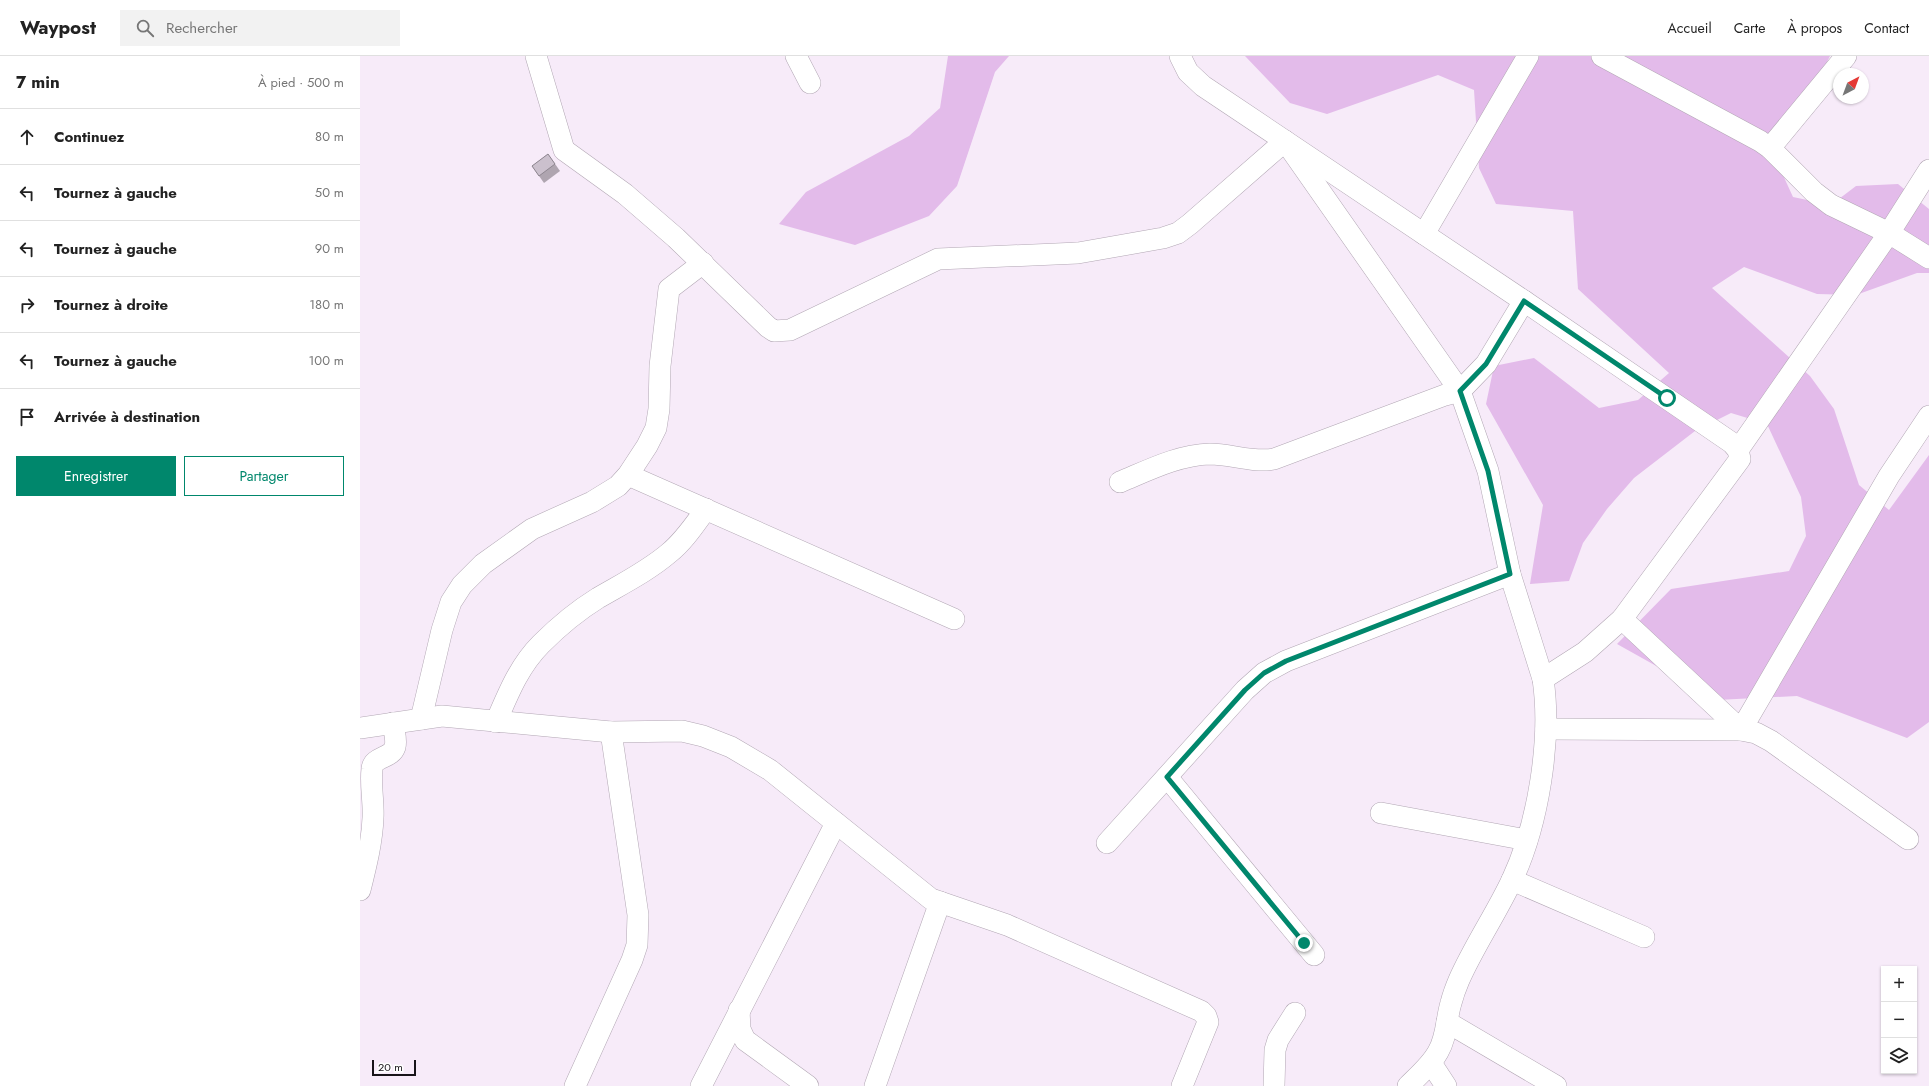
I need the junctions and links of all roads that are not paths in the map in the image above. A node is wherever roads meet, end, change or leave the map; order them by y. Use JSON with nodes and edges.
{"nodes":[{"id":1,"x":536,"y":56,"type":"edge"},
{"id":2,"x":796,"y":56,"type":"edge"},
{"id":3,"x":1180,"y":56,"type":"edge"},
{"id":4,"x":1528,"y":56,"type":"edge"},
{"id":5,"x":1602,"y":56,"type":"edge"},
{"id":6,"x":1846,"y":56,"type":"edge"},
{"id":7,"x":810,"y":82,"type":"dead end"},
{"id":8,"x":1285,"y":141,"type":"junction"},
{"id":9,"x":1770,"y":148,"type":"junction"},
{"id":10,"x":1929,"y":170,"type":"edge"},
{"id":11,"x":1889,"y":233,"type":"junction"},
{"id":12,"x":1424,"y":234,"type":"junction"},
{"id":13,"x":1929,"y":258,"type":"edge"},
{"id":14,"x":703,"y":263,"type":"junction"},
{"id":15,"x":1524,"y":301,"type":"junction"},
{"id":16,"x":1460,"y":391,"type":"junction"},
{"id":17,"x":1929,"y":416,"type":"edge"},
{"id":18,"x":1738,"y":450,"type":"junction"},
{"id":19,"x":628,"y":475,"type":"junction"},
{"id":20,"x":1120,"y":482,"type":"dead end"},
{"id":21,"x":706,"y":509,"type":"junction"},
{"id":22,"x":1510,"y":574,"type":"junction"},
{"id":23,"x":1622,"y":619,"type":"junction"},
{"id":24,"x":954,"y":620,"type":"dead end"},
{"id":25,"x":1543,"y":679,"type":"junction"},
{"id":26,"x":421,"y":719,"type":"junction"},
{"id":27,"x":496,"y":722,"type":"junction"},
{"id":28,"x":393,"y":723,"type":"junction"},
{"id":29,"x":360,"y":728,"type":"edge"},
{"id":30,"x":1546,"y":729,"type":"junction"},
{"id":31,"x":1741,"y":730,"type":"junction"},
{"id":32,"x":611,"y":732,"type":"junction"},
{"id":33,"x":1167,"y":777,"type":"junction"},
{"id":34,"x":1381,"y":814,"type":"dead end"},
{"id":35,"x":836,"y":823,"type":"junction"},
{"id":36,"x":1908,"y":839,"type":"dead end"},
{"id":37,"x":1527,"y":840,"type":"junction"},
{"id":38,"x":1107,"y":843,"type":"dead end"},
{"id":39,"x":1512,"y":880,"type":"junction"},
{"id":40,"x":360,"y":890,"type":"edge"},
{"id":41,"x":940,"y":902,"type":"junction"},
{"id":42,"x":1644,"y":937,"type":"dead end"},
{"id":43,"x":1314,"y":955,"type":"dead end"},
{"id":44,"x":740,"y":1010,"type":"junction"},
{"id":45,"x":1295,"y":1013,"type":"dead end"},
{"id":46,"x":1447,"y":1022,"type":"junction"},
{"id":47,"x":1431,"y":1063,"type":"junction"},
{"id":48,"x":575,"y":1086,"type":"edge"},
{"id":49,"x":701,"y":1086,"type":"edge"},
{"id":50,"x":808,"y":1086,"type":"edge"},
{"id":51,"x":875,"y":1086,"type":"edge"},
{"id":52,"x":1182,"y":1086,"type":"edge"},
{"id":53,"x":1274,"y":1086,"type":"edge"},
{"id":54,"x":1408,"y":1086,"type":"edge"},
{"id":55,"x":1446,"y":1086,"type":"edge"},
{"id":56,"x":1556,"y":1086,"type":"edge"}],
"edges":[{"from":1,"to":14,"type":"street"},
{"from":2,"to":7,"type":"street"},
{"from":3,"to":8,"type":"street"},
{"from":4,"to":12,"type":"street"},
{"from":5,"to":9,"type":"street"},
{"from":6,"to":9,"type":"street"},
{"from":8,"to":12,"type":"street"},
{"from":8,"to":14,"type":"street"},
{"from":8,"to":16,"type":"street"},
{"from":9,"to":11,"type":"street"},
{"from":10,"to":11,"type":"street"},
{"from":11,"to":13,"type":"street"},
{"from":11,"to":18,"type":"street"},
{"from":12,"to":15,"type":"street"},
{"from":14,"to":19,"type":"street"},
{"from":15,"to":16,"type":"street"},
{"from":15,"to":18,"type":"street"},
{"from":16,"to":20,"type":"street"},
{"from":16,"to":22,"type":"street"},
{"from":17,"to":31,"type":"street"},
{"from":18,"to":23,"type":"street"},
{"from":19,"to":21,"type":"street"},
{"from":19,"to":26,"type":"street"},
{"from":21,"to":24,"type":"street"},
{"from":21,"to":27,"type":"street"},
{"from":22,"to":25,"type":"street"},
{"from":22,"to":33,"type":"street"},
{"from":23,"to":25,"type":"street"},
{"from":23,"to":31,"type":"street"},
{"from":25,"to":30,"type":"street"},
{"from":26,"to":27,"type":"street"},
{"from":26,"to":28,"type":"street"},
{"from":27,"to":32,"type":"street"},
{"from":28,"to":29,"type":"street"},
{"from":28,"to":40,"type":"street"},
{"from":30,"to":31,"type":"street"},
{"from":30,"to":37,"type":"street"},
{"from":31,"to":36,"type":"street"},
{"from":32,"to":35,"type":"street"},
{"from":32,"to":48,"type":"street"},
{"from":33,"to":38,"type":"street"},
{"from":33,"to":43,"type":"street"},
{"from":34,"to":37,"type":"street"},
{"from":35,"to":41,"type":"street"},
{"from":35,"to":44,"type":"street"},
{"from":37,"to":39,"type":"street"},
{"from":39,"to":42,"type":"street"},
{"from":39,"to":46,"type":"street"},
{"from":41,"to":51,"type":"street"},
{"from":41,"to":52,"type":"street"},
{"from":44,"to":49,"type":"street"},
{"from":44,"to":50,"type":"street"},
{"from":45,"to":53,"type":"street"},
{"from":46,"to":47,"type":"street"},
{"from":46,"to":56,"type":"street"},
{"from":47,"to":54,"type":"street"},
{"from":47,"to":55,"type":"street"}]}
